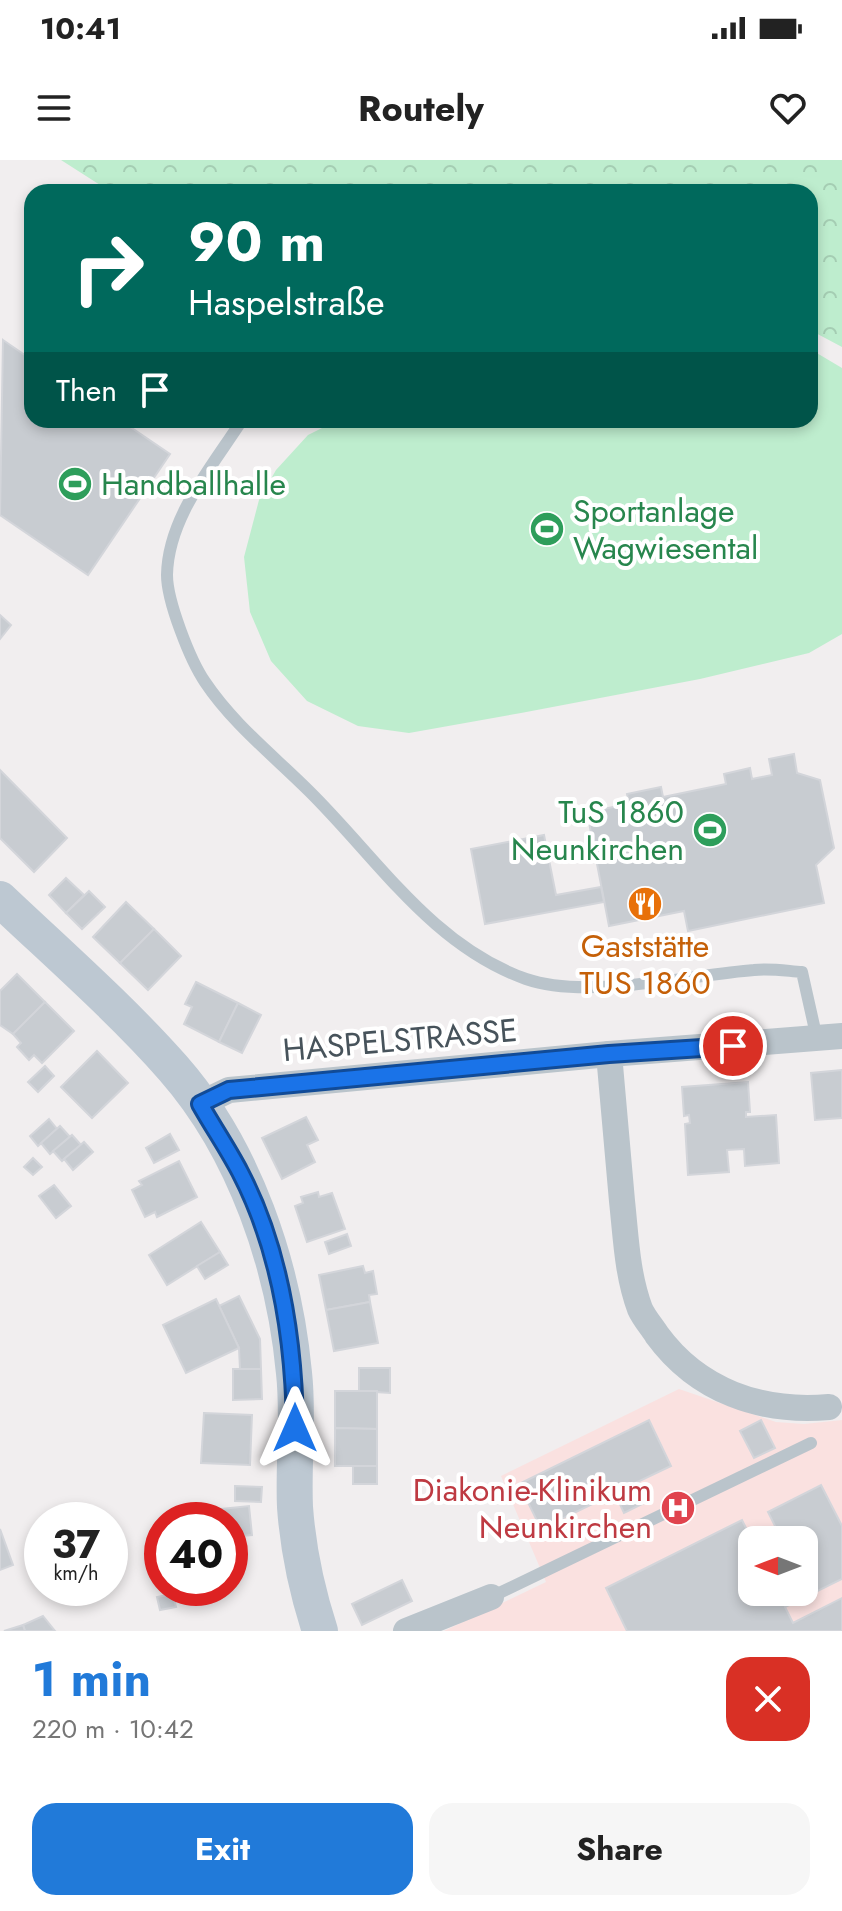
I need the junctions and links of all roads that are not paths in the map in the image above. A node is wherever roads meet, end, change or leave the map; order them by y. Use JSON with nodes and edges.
{"nodes":[{"id":1,"x":237,"y":428,"type":"edge"},
{"id":2,"x":0,"y":899,"type":"edge"},
{"id":3,"x":829,"y":1038,"type":"edge"},
{"id":4,"x":609,"y":1054,"type":"junction"},
{"id":5,"x":200,"y":1104,"type":"junction"},
{"id":6,"x":836,"y":1406,"type":"edge"},
{"id":7,"x":811,"y":1443,"type":"dead end"},
{"id":8,"x":491,"y":1597,"type":"joint"},
{"id":9,"x":320,"y":1631,"type":"edge"},
{"id":10,"x":406,"y":1631,"type":"edge"}],
"edges":[{"from":1,"to":3,"type":"lane"},
{"from":2,"to":5,"type":"street"},
{"from":3,"to":4,"type":"street","name":"HASPELSTRASSE"},
{"from":4,"to":5,"type":"street","name":"HASPELSTRASSE"},
{"from":4,"to":6,"type":"street"},
{"from":5,"to":9,"type":"street"},
{"from":7,"to":8,"type":"lane"},
{"from":8,"to":10,"type":"street"}]}
